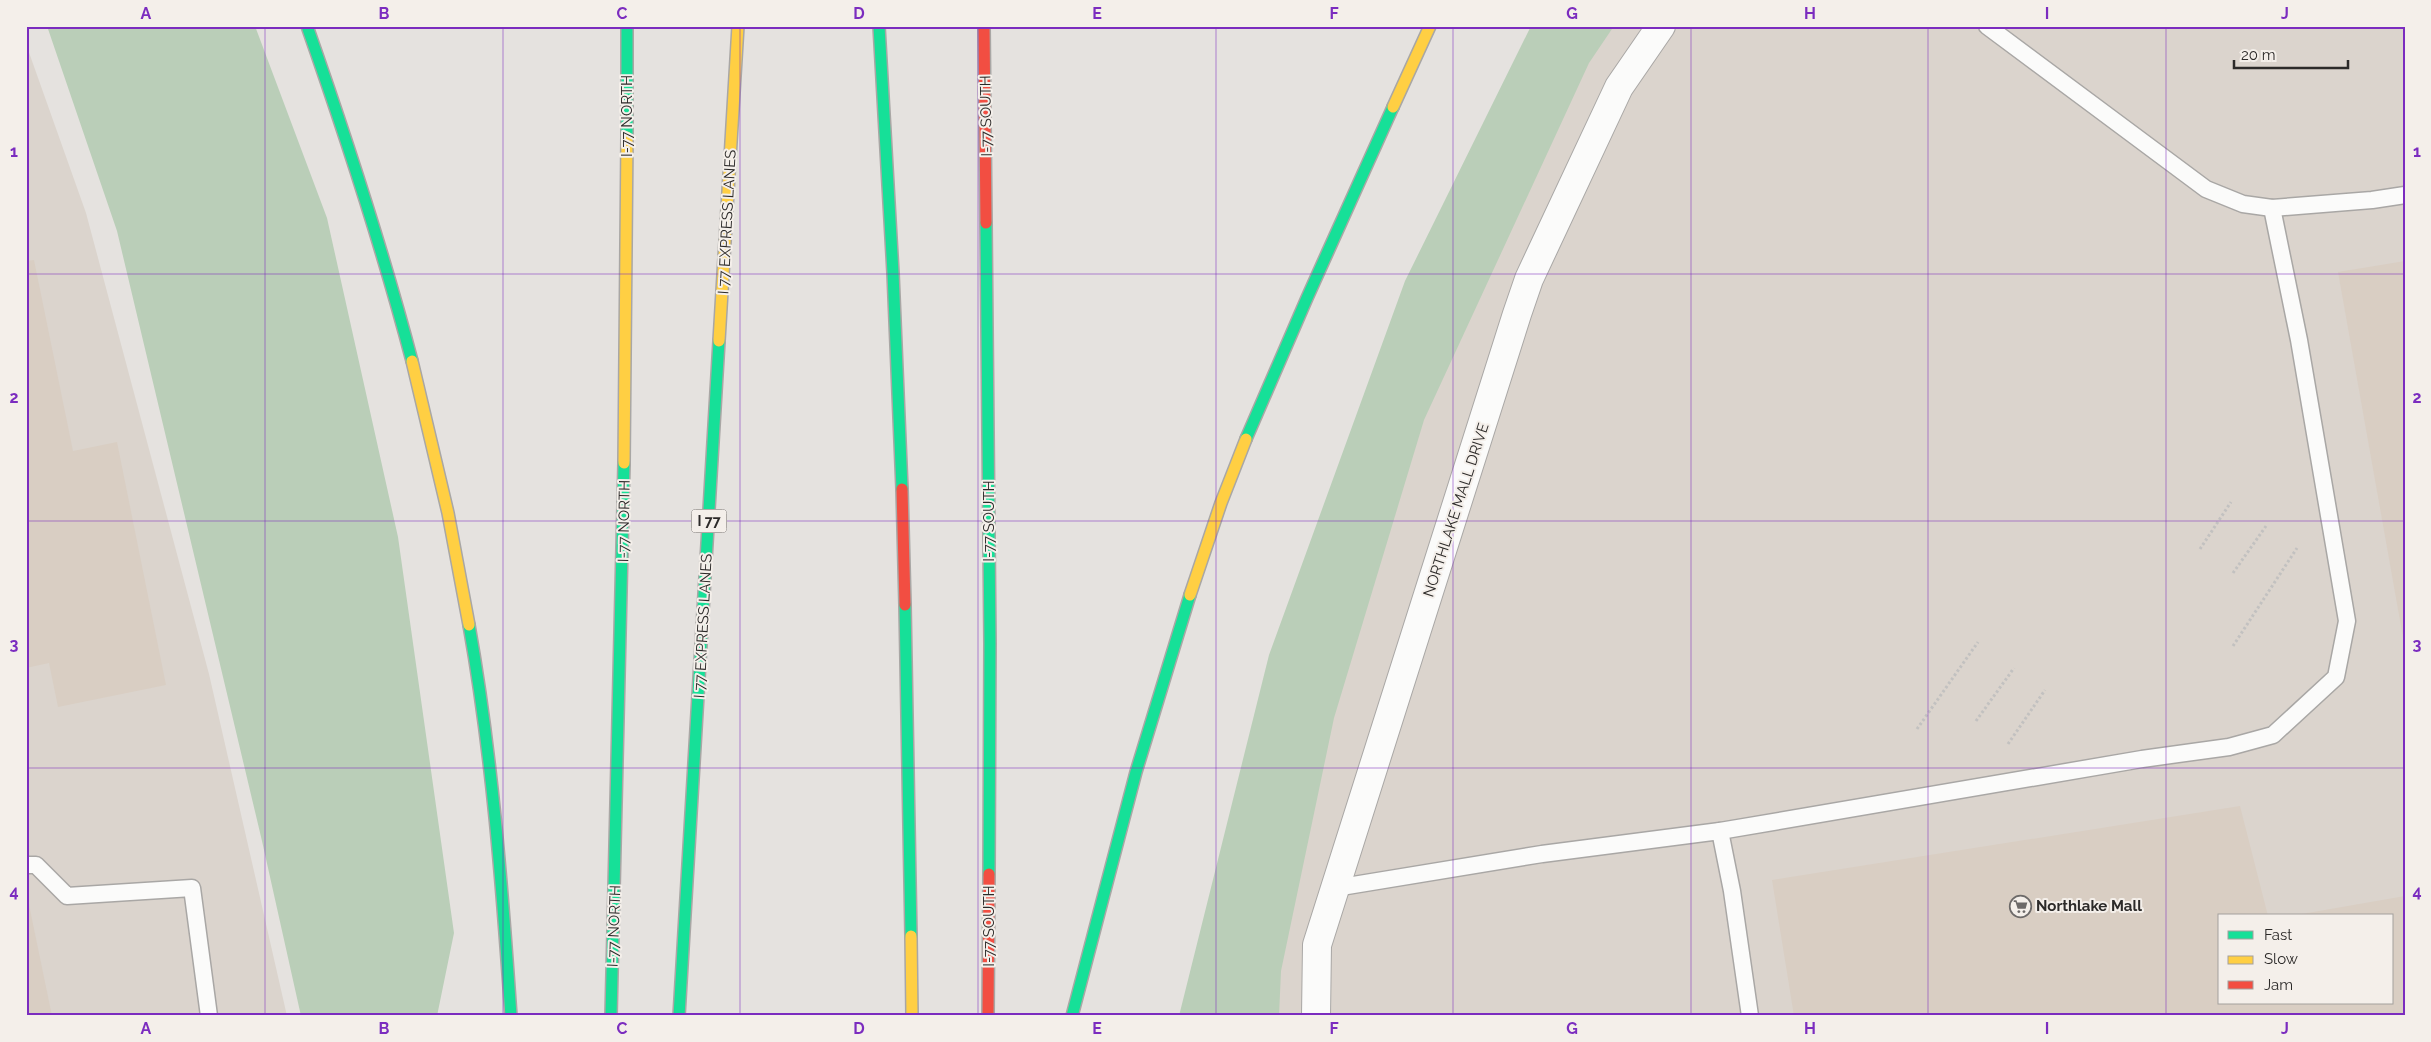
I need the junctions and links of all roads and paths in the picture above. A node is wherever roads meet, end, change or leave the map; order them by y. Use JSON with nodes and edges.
{"nodes":[{"id":1,"x":307,"y":26,"type":"edge"},
{"id":2,"x":627,"y":26,"type":"edge"},
{"id":3,"x":738,"y":26,"type":"edge"},
{"id":4,"x":879,"y":26,"type":"edge"},
{"id":5,"x":984,"y":26,"type":"edge"},
{"id":6,"x":1430,"y":26,"type":"edge"},
{"id":7,"x":1661,"y":26,"type":"edge"},
{"id":8,"x":1987,"y":26,"type":"edge"},
{"id":9,"x":2405,"y":195,"type":"edge"},
{"id":10,"x":2272,"y":208,"type":"junction"},
{"id":11,"x":2231,"y":502,"type":"dead end"},
{"id":12,"x":2266,"y":526,"type":"dead end"},
{"id":13,"x":2297,"y":548,"type":"dead end"},
{"id":14,"x":2200,"y":549,"type":"dead end"},
{"id":15,"x":2232,"y":573,"type":"dead end"},
{"id":16,"x":1978,"y":642,"type":"dead end"},
{"id":17,"x":2233,"y":646,"type":"dead end"},
{"id":18,"x":2014,"y":668,"type":"dead end"},
{"id":19,"x":2045,"y":690,"type":"dead end"},
{"id":20,"x":1976,"y":721,"type":"dead end"},
{"id":21,"x":1917,"y":729,"type":"dead end"},
{"id":22,"x":2008,"y":744,"type":"dead end"},
{"id":23,"x":1720,"y":831,"type":"junction"},
{"id":24,"x":26,"y":865,"type":"edge"},
{"id":25,"x":1336,"y":888,"type":"junction"},
{"id":26,"x":209,"y":1016,"type":"edge"},
{"id":27,"x":511,"y":1016,"type":"edge"},
{"id":28,"x":611,"y":1016,"type":"edge"},
{"id":29,"x":680,"y":1016,"type":"edge"},
{"id":30,"x":912,"y":1016,"type":"edge"},
{"id":31,"x":988,"y":1016,"type":"edge"},
{"id":32,"x":1072,"y":1016,"type":"edge"},
{"id":33,"x":1316,"y":1016,"type":"edge"},
{"id":34,"x":1750,"y":1016,"type":"edge"}],
"edges":[{"from":1,"to":27,"type":"highway"},
{"from":2,"to":28,"type":"highway","name":"I-77 NORTH"},
{"from":3,"to":29,"type":"highway","name":"I 77 EXPRESS LANES","number":"I 77"},
{"from":4,"to":30,"type":"highway"},
{"from":5,"to":31,"type":"highway","name":"I-77 SOUTH"},
{"from":6,"to":32,"type":"highway"},
{"from":7,"to":25,"type":"street","name":"NORTHLAKE MALL DRIVE"},
{"from":8,"to":10,"type":"lane"},
{"from":9,"to":10,"type":"lane"},
{"from":10,"to":23,"type":"lane"},
{"from":11,"to":14,"type":"path"},
{"from":12,"to":15,"type":"path"},
{"from":13,"to":17,"type":"path"},
{"from":16,"to":21,"type":"path"},
{"from":18,"to":20,"type":"path"},
{"from":19,"to":22,"type":"path"},
{"from":23,"to":25,"type":"lane"},
{"from":23,"to":34,"type":"lane"},
{"from":24,"to":26,"type":"lane"},
{"from":25,"to":33,"type":"street","name":"NORTHLAKE MALL DRIVE"}]}
